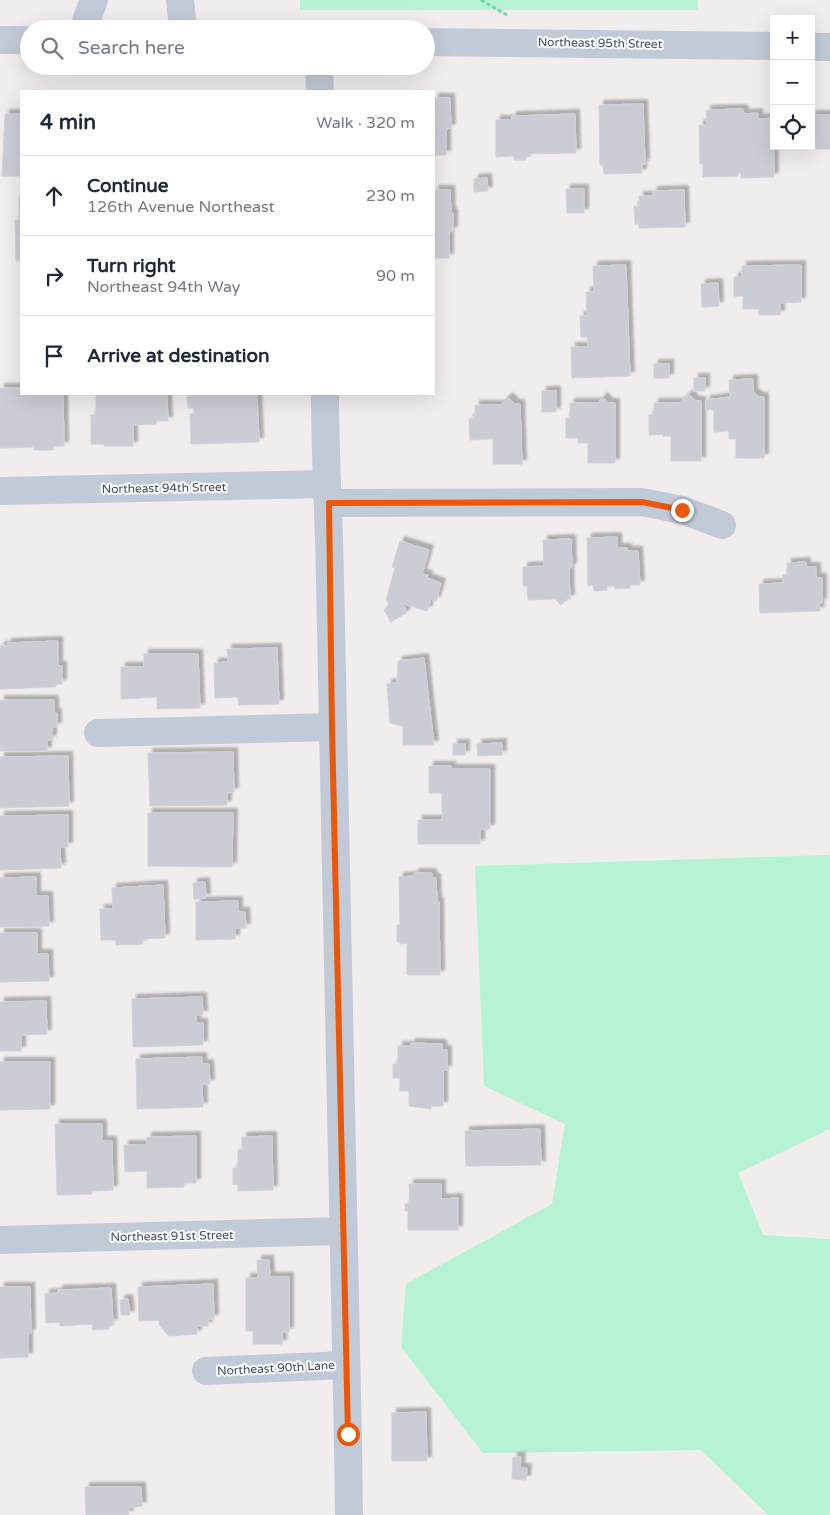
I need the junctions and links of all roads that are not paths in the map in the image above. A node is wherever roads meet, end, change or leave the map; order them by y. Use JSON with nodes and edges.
{"nodes":[{"id":1,"x":94,"y":0,"type":"edge"},
{"id":2,"x":180,"y":0,"type":"edge"},
{"id":3,"x":86,"y":20,"type":"edge"},
{"id":4,"x":181,"y":20,"type":"edge"},
{"id":5,"x":0,"y":40,"type":"edge"},
{"id":6,"x":20,"y":40,"type":"edge"},
{"id":7,"x":435,"y":42,"type":"edge"},
{"id":8,"x":770,"y":46,"type":"edge"},
{"id":9,"x":815,"y":47,"type":"edge"},
{"id":10,"x":830,"y":47,"type":"edge"},
{"id":11,"x":320,"y":75,"type":"edge"},
{"id":12,"x":320,"y":90,"type":"edge"},
{"id":13,"x":325,"y":395,"type":"edge"},
{"id":14,"x":0,"y":491,"type":"edge"},
{"id":15,"x":328,"y":493,"type":"junction"},
{"id":16,"x":722,"y":525,"type":"dead end"},
{"id":17,"x":332,"y":727,"type":"junction"},
{"id":18,"x":98,"y":733,"type":"dead end"},
{"id":19,"x":344,"y":1231,"type":"junction"},
{"id":20,"x":0,"y":1240,"type":"edge"},
{"id":21,"x":346,"y":1365,"type":"junction"},
{"id":22,"x":206,"y":1371,"type":"dead end"},
{"id":23,"x":349,"y":1515,"type":"edge"}],
"edges":[{"from":1,"to":3,"type":"street"},
{"from":2,"to":4,"type":"street"},
{"from":5,"to":6,"type":"street"},
{"from":7,"to":8,"type":"street","name":"Northeast 95th Street"},
{"from":9,"to":10,"type":"street"},
{"from":11,"to":12,"type":"street"},
{"from":13,"to":15,"type":"street"},
{"from":14,"to":15,"type":"street","name":"Northeast 94th Street"},
{"from":15,"to":16,"type":"street","name":"Northeast 94th Street"},
{"from":15,"to":17,"type":"street"},
{"from":17,"to":18,"type":"street"},
{"from":17,"to":19,"type":"street"},
{"from":19,"to":20,"type":"street","name":"Northeast 91st Street"},
{"from":19,"to":21,"type":"street"},
{"from":21,"to":22,"type":"street","name":"Northeast 90th Lane"},
{"from":21,"to":23,"type":"street"}]}
